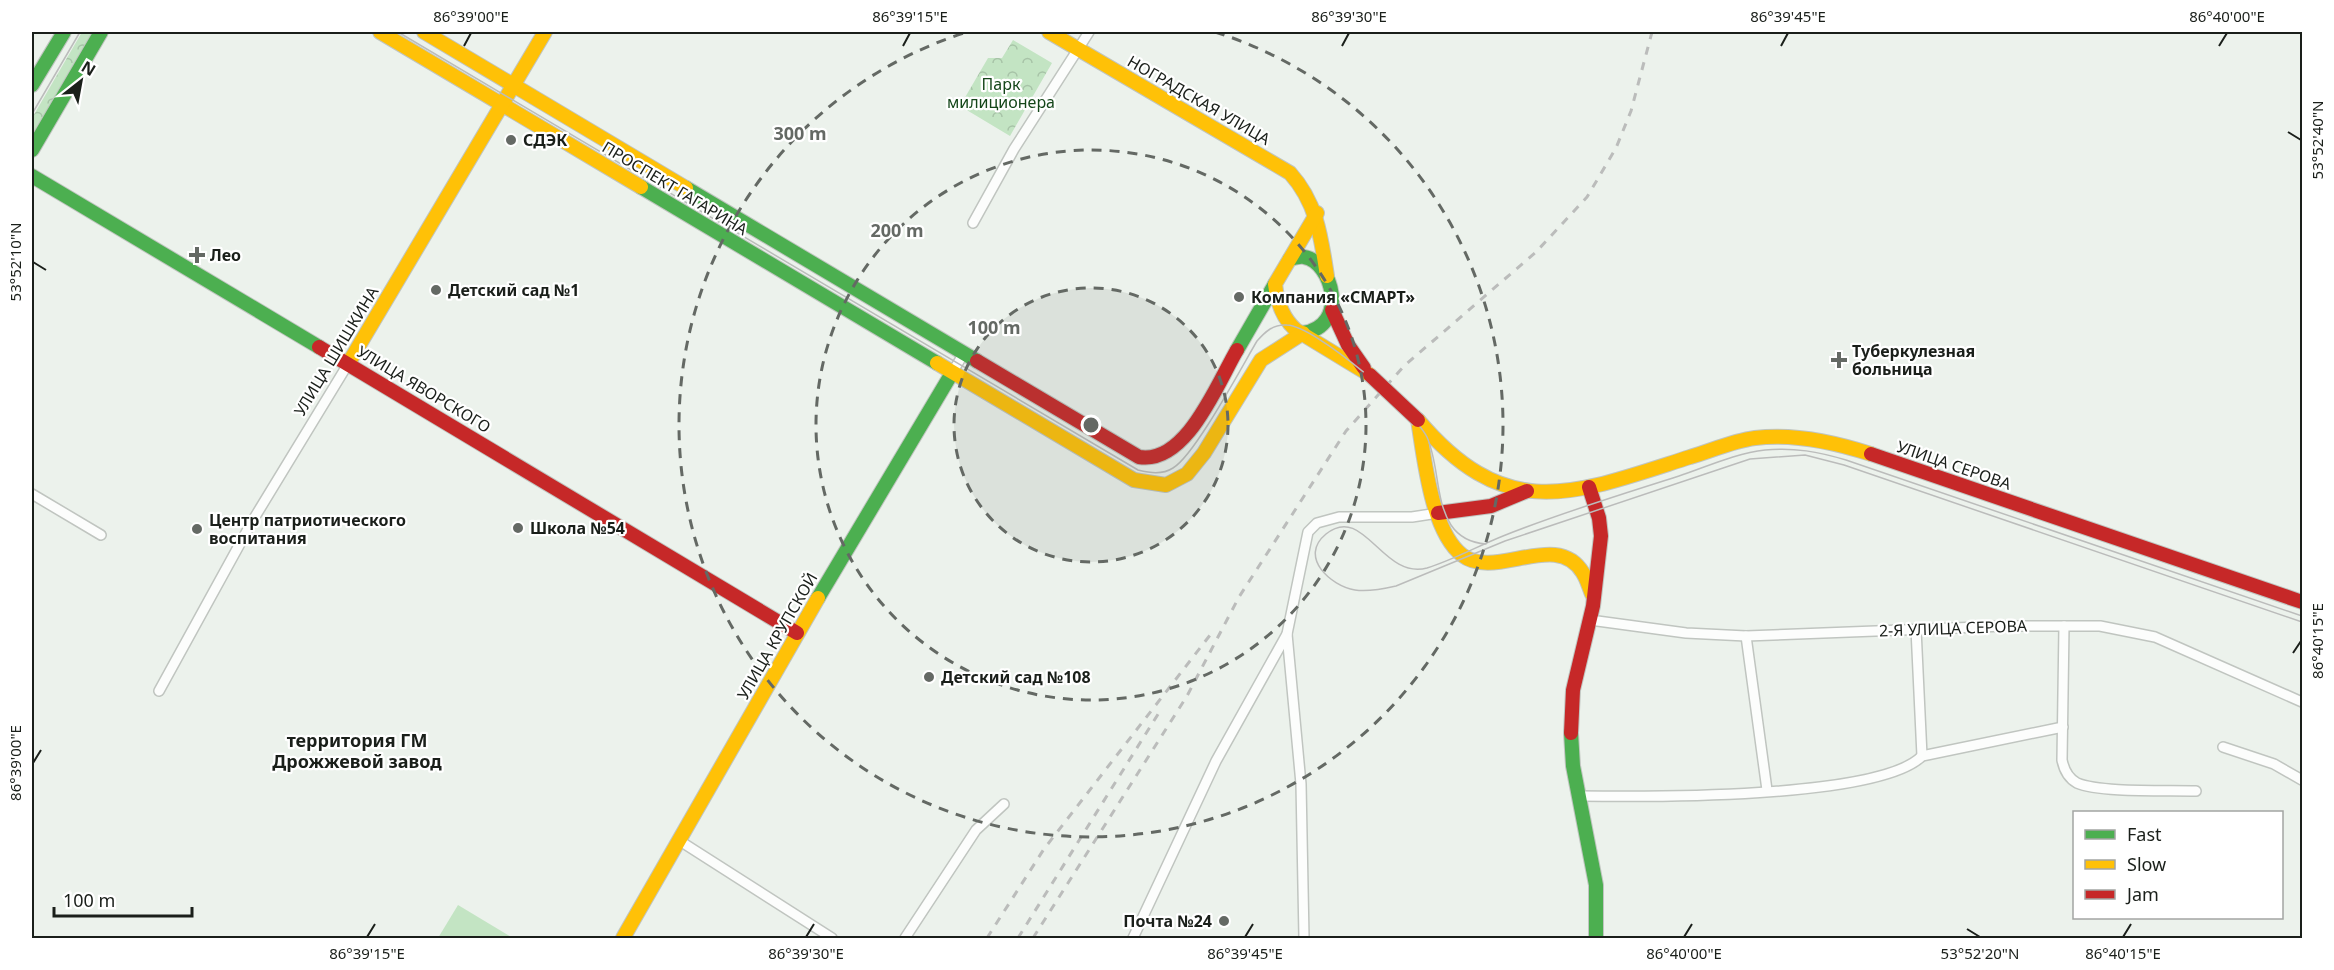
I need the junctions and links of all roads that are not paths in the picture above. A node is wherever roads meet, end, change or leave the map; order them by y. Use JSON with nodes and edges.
{"nodes":[{"id":1,"x":64,"y":32,"type":"edge"},
{"id":2,"x":101,"y":32,"type":"edge"},
{"id":3,"x":380,"y":32,"type":"edge"},
{"id":4,"x":424,"y":32,"type":"edge"},
{"id":5,"x":545,"y":32,"type":"edge"},
{"id":6,"x":1049,"y":32,"type":"edge"},
{"id":7,"x":1089,"y":32,"type":"edge"},
{"id":8,"x":1078,"y":49,"type":"junction"},
{"id":9,"x":515,"y":85,"type":"junction"},
{"id":10,"x":32,"y":86,"type":"edge"},
{"id":11,"x":503,"y":104,"type":"junction"},
{"id":12,"x":32,"y":150,"type":"edge"},
{"id":13,"x":32,"y":176,"type":"edge"},
{"id":14,"x":1317,"y":213,"type":"junction"},
{"id":15,"x":974,"y":223,"type":"dead end"},
{"id":16,"x":1290,"y":259,"type":"junction"},
{"id":17,"x":1327,"y":276,"type":"junction"},
{"id":18,"x":1275,"y":284,"type":"junction"},
{"id":19,"x":1332,"y":310,"type":"junction"},
{"id":20,"x":1303,"y":333,"type":"junction"},
{"id":21,"x":964,"y":353,"type":"junction"},
{"id":22,"x":348,"y":364,"type":"junction"},
{"id":23,"x":952,"y":373,"type":"junction"},
{"id":24,"x":1370,"y":375,"type":"junction"},
{"id":25,"x":1418,"y":420,"type":"junction"},
{"id":26,"x":1589,"y":487,"type":"junction"},
{"id":27,"x":1527,"y":491,"type":"junction"},
{"id":28,"x":32,"y":494,"type":"edge"},
{"id":29,"x":1438,"y":513,"type":"junction"},
{"id":30,"x":101,"y":536,"type":"dead end"},
{"id":31,"x":1594,"y":602,"type":"junction"},
{"id":32,"x":2302,"y":602,"type":"edge"},
{"id":33,"x":1590,"y":620,"type":"junction"},
{"id":34,"x":2064,"y":626,"type":"junction"},
{"id":35,"x":1916,"y":629,"type":"junction"},
{"id":36,"x":798,"y":633,"type":"junction"},
{"id":37,"x":1287,"y":634,"type":"junction"},
{"id":38,"x":1746,"y":636,"type":"junction"},
{"id":39,"x":159,"y":691,"type":"dead end"},
{"id":40,"x":2302,"y":702,"type":"edge"},
{"id":41,"x":2063,"y":727,"type":"junction"},
{"id":42,"x":2223,"y":747,"type":"dead end"},
{"id":43,"x":1922,"y":756,"type":"junction"},
{"id":44,"x":2302,"y":780,"type":"edge"},
{"id":45,"x":1767,"y":790,"type":"junction"},
{"id":46,"x":2196,"y":791,"type":"dead end"},
{"id":47,"x":1579,"y":796,"type":"junction"},
{"id":48,"x":1005,"y":804,"type":"dead end"},
{"id":49,"x":680,"y":841,"type":"junction"},
{"id":50,"x":623,"y":939,"type":"edge"},
{"id":51,"x":832,"y":939,"type":"edge"},
{"id":52,"x":905,"y":939,"type":"edge"},
{"id":53,"x":1133,"y":939,"type":"edge"},
{"id":54,"x":1304,"y":939,"type":"edge"},
{"id":55,"x":1596,"y":939,"type":"edge"}],
"edges":[{"from":1,"to":10,"type":"main road"},
{"from":2,"to":12,"type":"main road"},
{"from":3,"to":11,"type":"main road","name":"ПРОСПЕКТ ГАГАРИНА"},
{"from":4,"to":9,"type":"main road","name":"ПРОСПЕКТ ГАГАРИНА"},
{"from":5,"to":9,"type":"main road","name":"УЛИЦА ШИШКИНА"},
{"from":6,"to":8,"type":"main road","name":"НОГРАДСКАЯ УЛИЦА"},
{"from":7,"to":8,"type":"street"},
{"from":8,"to":14,"type":"main road","name":"НОГРАДСКАЯ УЛИЦА"},
{"from":8,"to":15,"type":"street"},
{"from":9,"to":11,"type":"main road","name":"УЛИЦА ШИШКИНА"},
{"from":9,"to":21,"type":"main road","name":"ПРОСПЕКТ ГАГАРИНА"},
{"from":11,"to":22,"type":"main road","name":"УЛИЦА ШИШКИНА"},
{"from":11,"to":23,"type":"main road","name":"ПРОСПЕКТ ГАГАРИНА"},
{"from":13,"to":22,"type":"main road","name":"УЛИЦА ЯВОРСКОГО"},
{"from":14,"to":16,"type":"main road"},
{"from":14,"to":17,"type":"main road","name":"НОГРАДСКАЯ УЛИЦА"},
{"from":16,"to":17,"type":"main road"},
{"from":16,"to":18,"type":"main road"},
{"from":17,"to":19,"type":"main road"},
{"from":18,"to":20,"type":"main road"},
{"from":18,"to":21,"type":"main road"},
{"from":19,"to":20,"type":"main road"},
{"from":19,"to":24,"type":"main road"},
{"from":20,"to":23,"type":"main road"},
{"from":20,"to":24,"type":"main road"},
{"from":21,"to":23,"type":"street","name":"УЛИЦА КРУПСКОЙ"},
{"from":22,"to":36,"type":"main road","name":"УЛИЦА ЯВОРСКОГО"},
{"from":22,"to":39,"type":"street","name":"УЛИЦА ШИШКИНА"},
{"from":23,"to":36,"type":"main road","name":"УЛИЦА КРУПСКОЙ"},
{"from":24,"to":25,"type":"main road","name":"УЛИЦА СЕРОВА","bridge":true},
{"from":25,"to":27,"type":"main road","name":"УЛИЦА СЕРОВА"},
{"from":25,"to":29,"type":"main road"},
{"from":26,"to":27,"type":"main road","name":"УЛИЦА СЕРОВА"},
{"from":26,"to":31,"type":"main road"},
{"from":26,"to":32,"type":"main road","name":"УЛИЦА СЕРОВА"},
{"from":27,"to":29,"type":"main road"},
{"from":28,"to":30,"type":"street"},
{"from":29,"to":31,"type":"main road"},
{"from":29,"to":37,"type":"street"},
{"from":31,"to":33,"type":"main road"},
{"from":33,"to":38,"type":"street","name":"2-Я УЛИЦА СЕРОВА"},
{"from":33,"to":47,"type":"main road"},
{"from":34,"to":35,"type":"street","name":"2-Я УЛИЦА СЕРОВА"},
{"from":34,"to":40,"type":"street","name":"2-Я УЛИЦА СЕРОВА"},
{"from":34,"to":41,"type":"street"},
{"from":35,"to":38,"type":"street","name":"2-Я УЛИЦА СЕРОВА"},
{"from":35,"to":43,"type":"street"},
{"from":36,"to":49,"type":"main road","name":"УЛИЦА КРУПСКОЙ"},
{"from":37,"to":53,"type":"street"},
{"from":37,"to":54,"type":"street"},
{"from":38,"to":45,"type":"street"},
{"from":41,"to":43,"type":"street"},
{"from":41,"to":46,"type":"street"},
{"from":42,"to":44,"type":"street"},
{"from":43,"to":45,"type":"street"},
{"from":45,"to":47,"type":"street"},
{"from":47,"to":55,"type":"main road"},
{"from":48,"to":52,"type":"street"},
{"from":49,"to":50,"type":"main road","name":"УЛИЦА КРУПСКОЙ"},
{"from":49,"to":51,"type":"street"}]}
